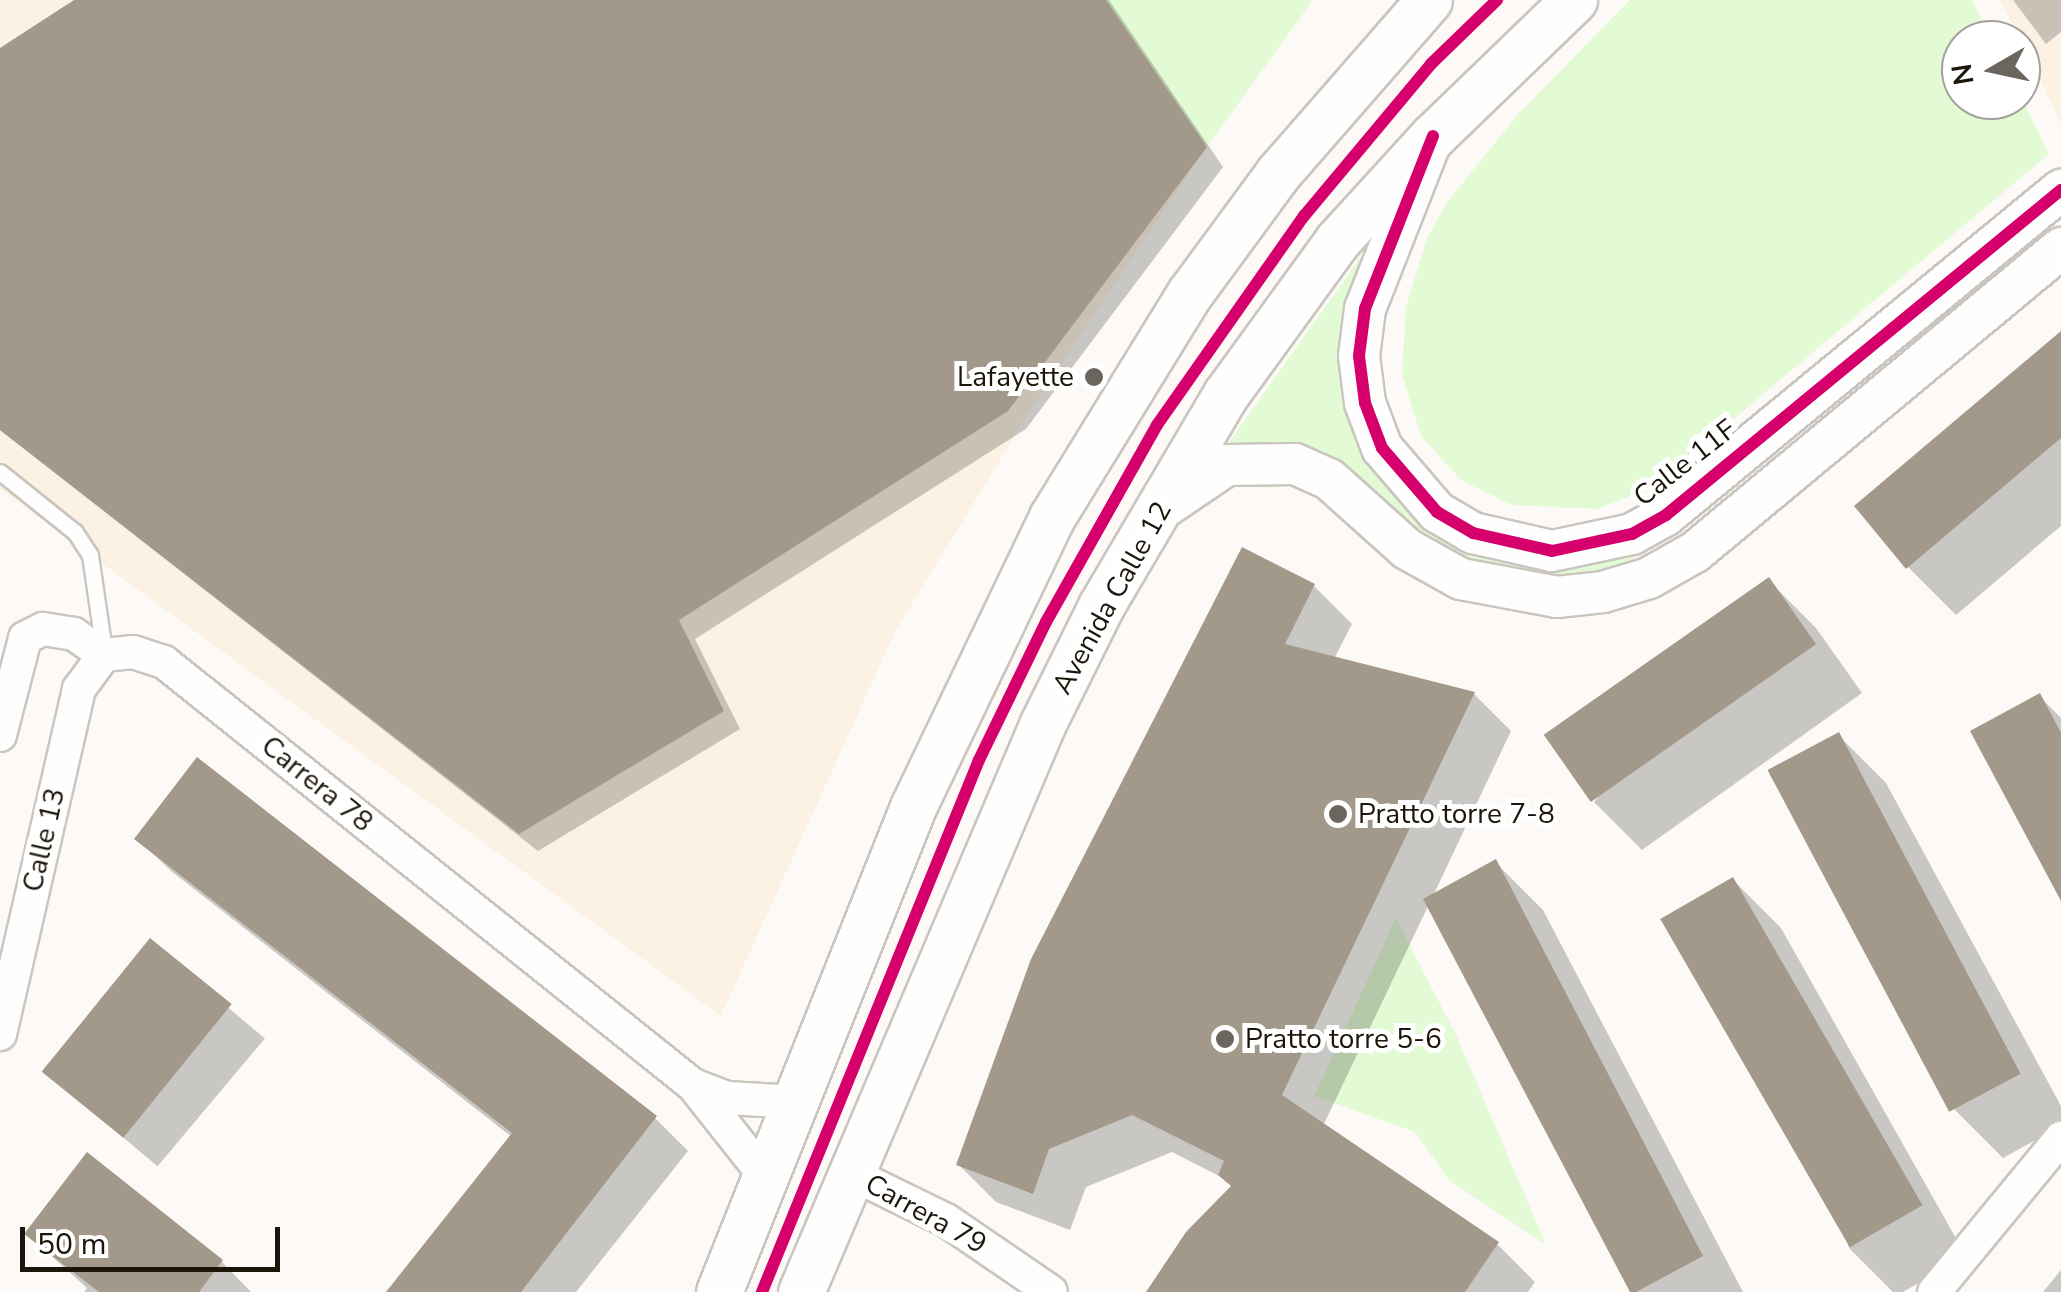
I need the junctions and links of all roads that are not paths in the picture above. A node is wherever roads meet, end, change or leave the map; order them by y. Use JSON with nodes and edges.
{"nodes":[{"id":1,"x":1429,"y":0,"type":"edge"},
{"id":2,"x":1574,"y":0,"type":"edge"},
{"id":3,"x":1433,"y":136,"type":"junction"},
{"id":4,"x":2061,"y":190,"type":"edge"},
{"id":5,"x":2061,"y":248,"type":"edge"},
{"id":6,"x":0,"y":472,"type":"edge"},
{"id":7,"x":1159,"y":511,"type":"junction"},
{"id":8,"x":8,"y":653,"type":"edge"},
{"id":9,"x":104,"y":655,"type":"junction"},
{"id":10,"x":0,"y":735,"type":"edge"},
{"id":11,"x":0,"y":1034,"type":"edge"},
{"id":12,"x":694,"y":1085,"type":"junction"},
{"id":13,"x":796,"y":1102,"type":"junction"},
{"id":14,"x":2061,"y":1138,"type":"edge"},
{"id":15,"x":850,"y":1173,"type":"junction"},
{"id":16,"x":766,"y":1177,"type":"junction"},
{"id":17,"x":719,"y":1292,"type":"edge"},
{"id":18,"x":801,"y":1292,"type":"edge"},
{"id":19,"x":1051,"y":1292,"type":"edge"},
{"id":20,"x":1934,"y":1292,"type":"edge"}],
"edges":[{"from":1,"to":13,"type":"main road"},
{"from":2,"to":3,"type":"main road","name":"Avenida Calle 12"},
{"from":3,"to":4,"type":"street","name":"Calle 11F"},
{"from":3,"to":7,"type":"main road","name":"Avenida Calle 12"},
{"from":5,"to":7,"type":"street"},
{"from":6,"to":9,"type":"lane"},
{"from":7,"to":15,"type":"main road","name":"Avenida Calle 12"},
{"from":8,"to":9,"type":"street"},
{"from":8,"to":10,"type":"street"},
{"from":9,"to":11,"type":"street","name":"Calle 13"},
{"from":9,"to":12,"type":"street","name":"Carrera 78"},
{"from":12,"to":13,"type":"street","name":"Carrera 78"},
{"from":12,"to":16,"type":"street","name":"Carrera 78"},
{"from":13,"to":16,"type":"main road"},
{"from":14,"to":20,"type":"street"},
{"from":15,"to":18,"type":"main road","name":"Avenida Calle 12"},
{"from":15,"to":19,"type":"street","name":"Carrera 79"},
{"from":16,"to":17,"type":"main road"}]}
